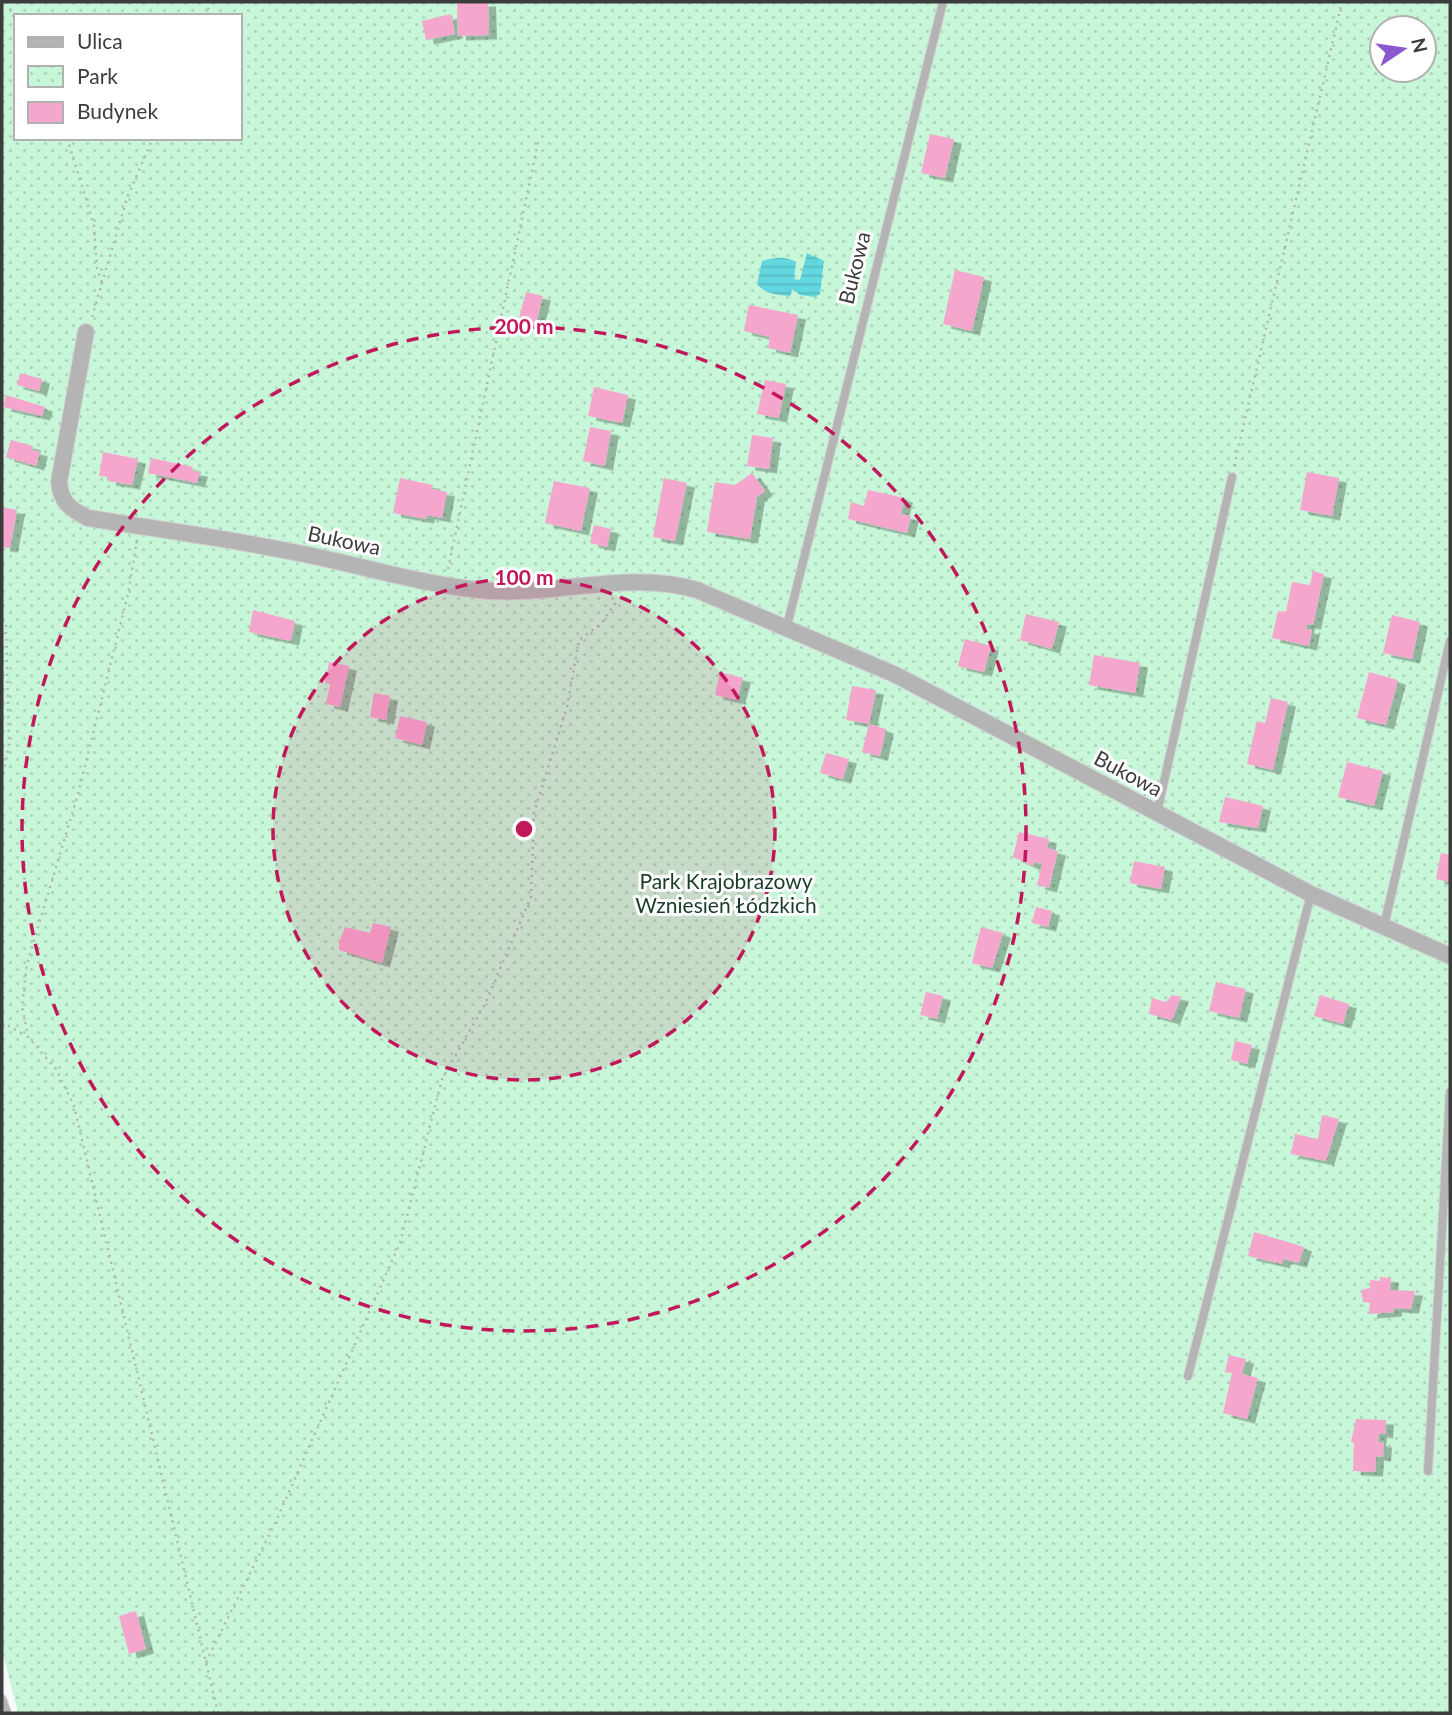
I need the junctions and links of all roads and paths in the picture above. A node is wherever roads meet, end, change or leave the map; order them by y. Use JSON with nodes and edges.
{"nodes":[{"id":1,"x":943,"y":2,"type":"edge"},
{"id":2,"x":1342,"y":2,"type":"edge"},
{"id":3,"x":539,"y":138,"type":"dead end"},
{"id":4,"x":67,"y":140,"type":"edge"},
{"id":5,"x":152,"y":140,"type":"edge"},
{"id":6,"x":102,"y":283,"type":"junction"},
{"id":7,"x":86,"y":332,"type":"joint"},
{"id":8,"x":1232,"y":477,"type":"joint"},
{"id":9,"x":139,"y":527,"type":"junction"},
{"id":10,"x":625,"y":584,"type":"junction"},
{"id":11,"x":444,"y":585,"type":"junction"},
{"id":12,"x":2,"y":621,"type":"edge"},
{"id":13,"x":787,"y":626,"type":"junction"},
{"id":14,"x":1450,"y":641,"type":"edge"},
{"id":15,"x":2,"y":778,"type":"edge"},
{"id":16,"x":1157,"y":813,"type":"junction"},
{"id":17,"x":1311,"y":894,"type":"junction"},
{"id":18,"x":1384,"y":926,"type":"junction"},
{"id":19,"x":1450,"y":956,"type":"edge"},
{"id":20,"x":2,"y":1022,"type":"edge"},
{"id":21,"x":28,"y":1037,"type":"junction"},
{"id":22,"x":1450,"y":1092,"type":"edge"},
{"id":23,"x":1188,"y":1376,"type":"dead end"},
{"id":24,"x":1428,"y":1471,"type":"dead end"},
{"id":25,"x":206,"y":1662,"type":"junction"},
{"id":26,"x":2,"y":1699,"type":"edge"},
{"id":27,"x":7,"y":1713,"type":"edge"},
{"id":28,"x":218,"y":1713,"type":"edge"}],
"edges":[{"from":1,"to":13,"type":"lane","name":"Bukowa"},
{"from":2,"to":8,"type":"path"},
{"from":3,"to":11,"type":"path"},
{"from":4,"to":6,"type":"path"},
{"from":5,"to":6,"type":"path"},
{"from":6,"to":7,"type":"path"},
{"from":7,"to":9,"type":"street","name":"Bukowa"},
{"from":8,"to":16,"type":"lane"},
{"from":9,"to":11,"type":"street","name":"Bukowa"},
{"from":9,"to":21,"type":"path"},
{"from":10,"to":11,"type":"street","name":"Bukowa"},
{"from":10,"to":13,"type":"street","name":"Bukowa"},
{"from":10,"to":25,"type":"path"},
{"from":12,"to":15,"type":"path"},
{"from":13,"to":16,"type":"street","name":"Bukowa"},
{"from":14,"to":18,"type":"lane"},
{"from":16,"to":17,"type":"street","name":"Bukowa"},
{"from":17,"to":18,"type":"street","name":"Bukowa"},
{"from":17,"to":23,"type":"lane"},
{"from":18,"to":19,"type":"street","name":"Bukowa"},
{"from":20,"to":21,"type":"path"},
{"from":21,"to":25,"type":"path"},
{"from":22,"to":24,"type":"lane"},
{"from":25,"to":28,"type":"path"},
{"from":26,"to":27,"type":"lane"}]}
